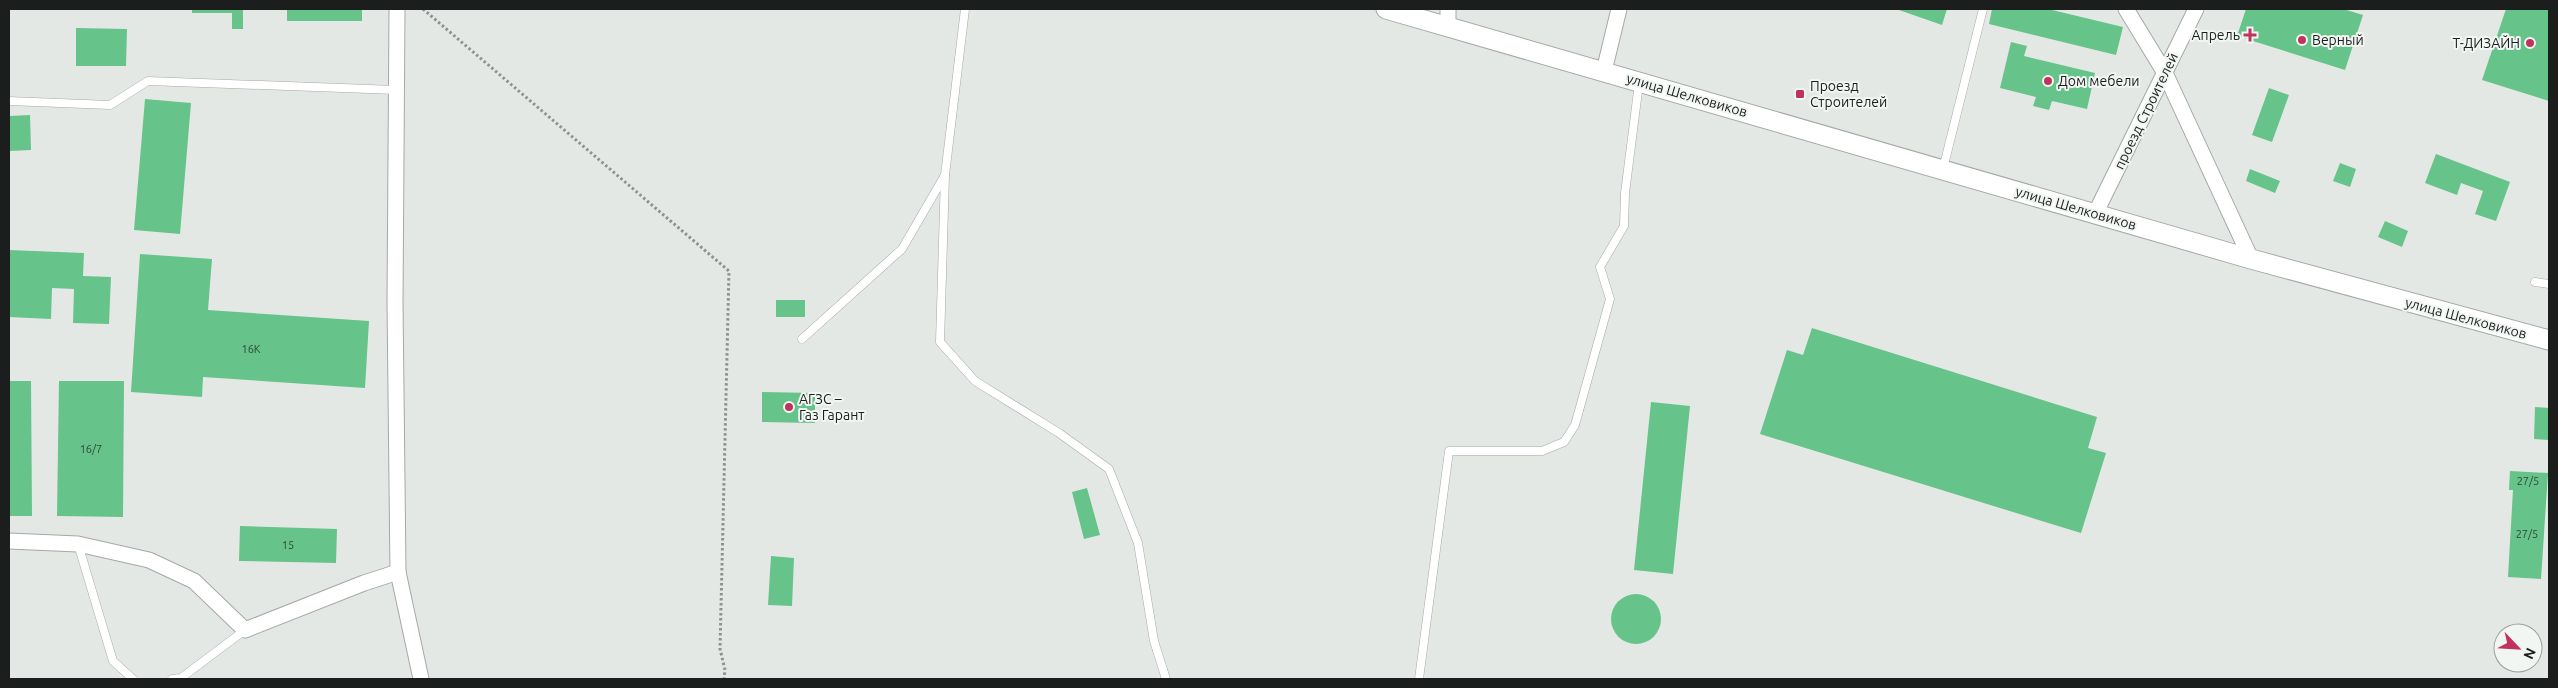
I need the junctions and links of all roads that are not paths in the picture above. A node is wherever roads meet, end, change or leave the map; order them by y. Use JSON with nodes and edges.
{"nodes":[{"id":1,"x":397,"y":9,"type":"edge"},
{"id":2,"x":964,"y":9,"type":"edge"},
{"id":3,"x":1386,"y":9,"type":"edge"},
{"id":4,"x":1448,"y":9,"type":"edge"},
{"id":5,"x":1619,"y":9,"type":"edge"},
{"id":6,"x":1983,"y":9,"type":"edge"},
{"id":7,"x":2126,"y":9,"type":"edge"},
{"id":8,"x":2196,"y":9,"type":"edge"},
{"id":9,"x":1448,"y":28,"type":"junction"},
{"id":10,"x":1604,"y":71,"type":"junction"},
{"id":11,"x":2165,"y":73,"type":"junction"},
{"id":12,"x":1639,"y":81,"type":"junction"},
{"id":13,"x":396,"y":90,"type":"junction"},
{"id":14,"x":9,"y":101,"type":"edge"},
{"id":15,"x":1943,"y":169,"type":"junction"},
{"id":16,"x":945,"y":175,"type":"junction"},
{"id":17,"x":2095,"y":214,"type":"junction"},
{"id":18,"x":2251,"y":259,"type":"junction"},
{"id":19,"x":2535,"y":282,"type":"dead end"},
{"id":20,"x":2549,"y":284,"type":"edge"},
{"id":21,"x":802,"y":339,"type":"dead end"},
{"id":22,"x":2549,"y":340,"type":"edge"},
{"id":23,"x":9,"y":541,"type":"edge"},
{"id":24,"x":78,"y":544,"type":"junction"},
{"id":25,"x":398,"y":572,"type":"junction"},
{"id":26,"x":245,"y":630,"type":"junction"},
{"id":27,"x":132,"y":679,"type":"edge"},
{"id":28,"x":172,"y":679,"type":"edge"},
{"id":29,"x":421,"y":679,"type":"edge"},
{"id":30,"x":1166,"y":679,"type":"edge"},
{"id":31,"x":1419,"y":679,"type":"edge"}],
"edges":[{"from":1,"to":13,"type":"street"},
{"from":2,"to":16,"type":"lane"},
{"from":3,"to":9,"type":"street","name":"улица Шелковиков"},
{"from":4,"to":9,"type":"street"},
{"from":5,"to":10,"type":"street"},
{"from":6,"to":15,"type":"lane"},
{"from":7,"to":11,"type":"street"},
{"from":8,"to":11,"type":"street","name":"проезд Строителей"},
{"from":9,"to":10,"type":"street","name":"улица Шелковиков"},
{"from":10,"to":12,"type":"street","name":"улица Шелковиков"},
{"from":11,"to":17,"type":"street","name":"проезд Строителей"},
{"from":11,"to":18,"type":"street"},
{"from":12,"to":15,"type":"street","name":"улица Шелковиков"},
{"from":12,"to":31,"type":"lane"},
{"from":13,"to":14,"type":"lane"},
{"from":13,"to":25,"type":"street"},
{"from":15,"to":17,"type":"street","name":"улица Шелковиков"},
{"from":16,"to":21,"type":"lane"},
{"from":16,"to":30,"type":"lane"},
{"from":17,"to":18,"type":"street","name":"улица Шелковиков"},
{"from":18,"to":22,"type":"street","name":"улица Шелковиков"},
{"from":19,"to":20,"type":"lane"},
{"from":23,"to":24,"type":"street"},
{"from":24,"to":26,"type":"street"},
{"from":24,"to":27,"type":"lane"},
{"from":25,"to":26,"type":"street"},
{"from":25,"to":29,"type":"street"},
{"from":26,"to":28,"type":"lane"}]}
